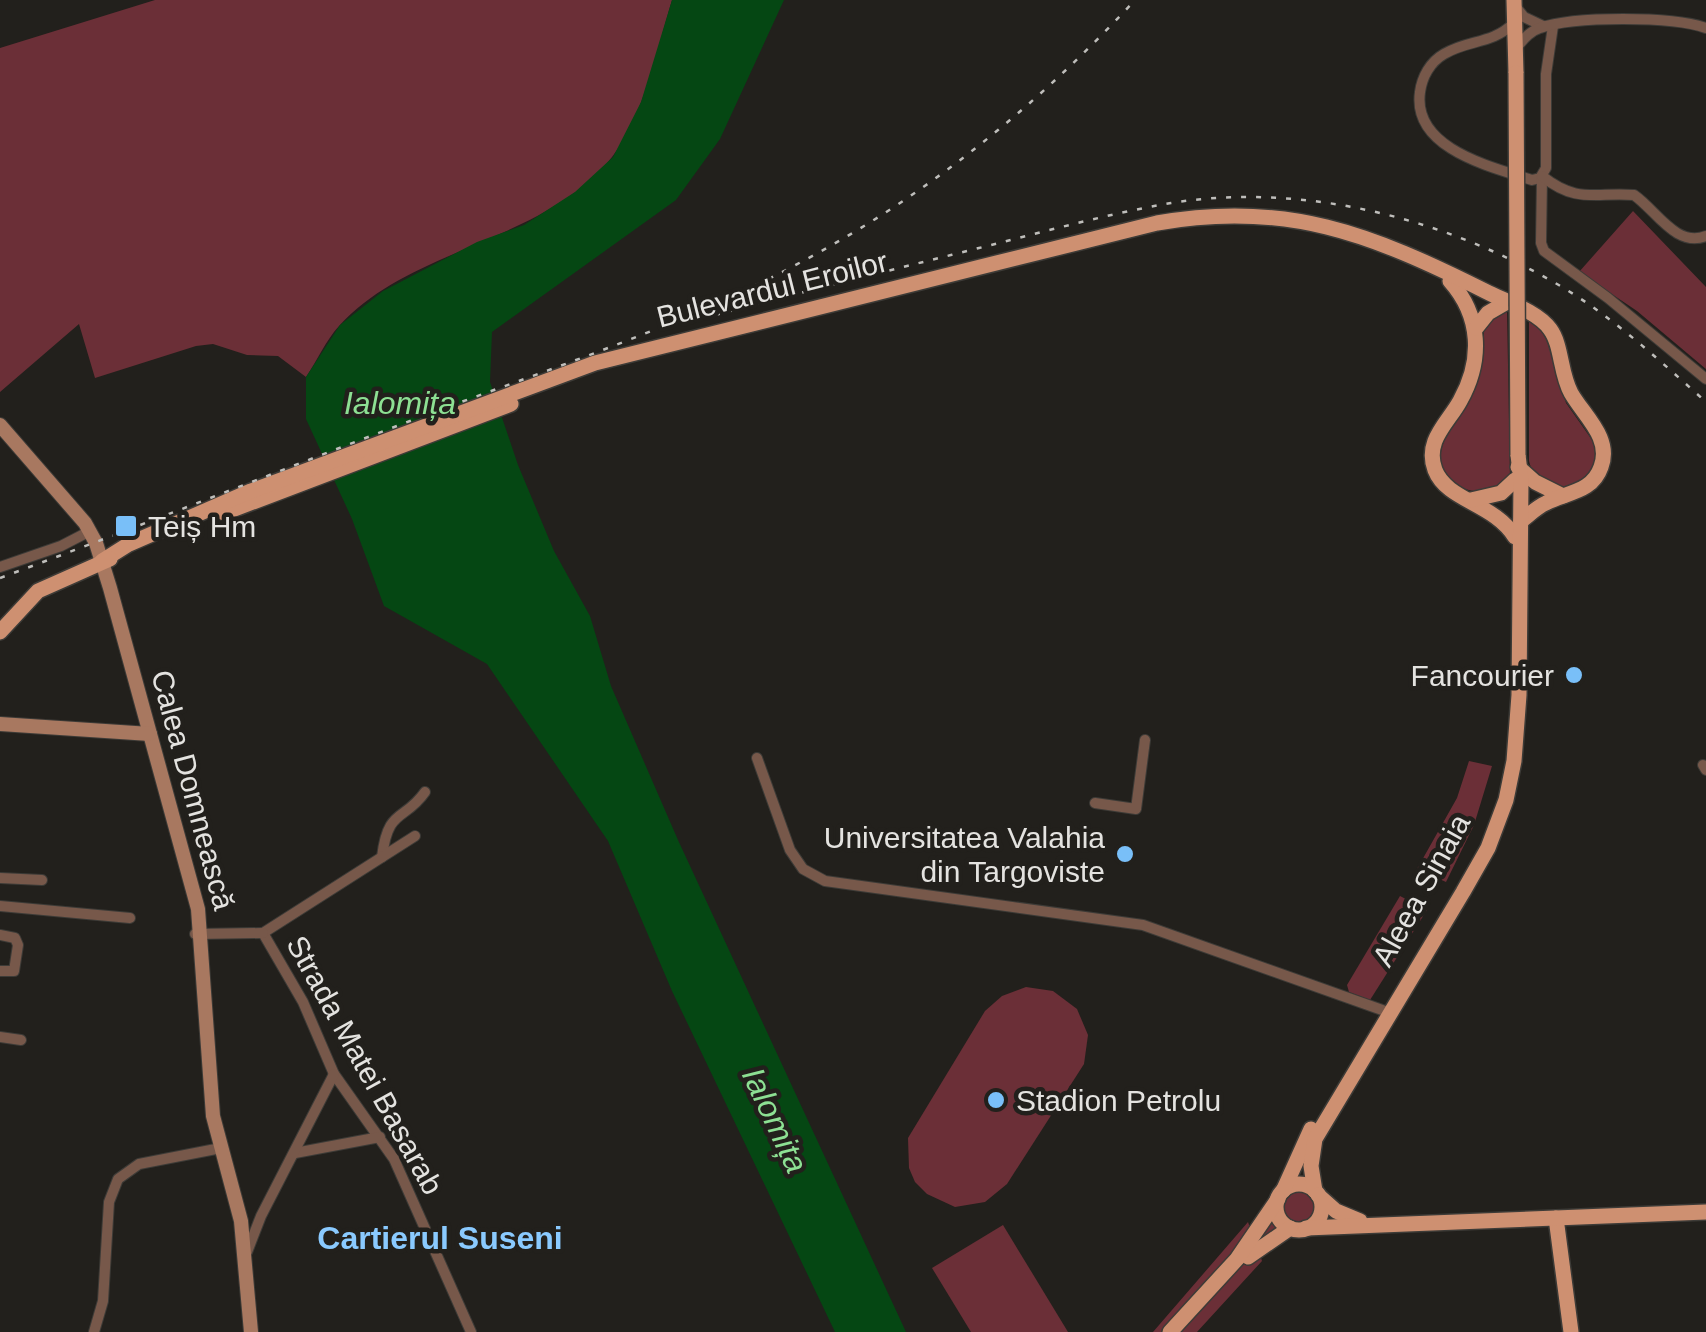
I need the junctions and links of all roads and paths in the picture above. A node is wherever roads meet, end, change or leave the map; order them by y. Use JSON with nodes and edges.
{"nodes":[{"id":1,"x":1515,"y":9,"type":"edge"},
{"id":2,"x":1548,"y":26,"type":"junction"},
{"id":3,"x":1706,"y":28,"type":"edge"},
{"id":4,"x":1492,"y":40,"type":"junction"},
{"id":5,"x":1516,"y":52,"type":"junction"},
{"id":6,"x":1542,"y":176,"type":"junction"},
{"id":7,"x":1706,"y":236,"type":"edge"},
{"id":8,"x":1450,"y":281,"type":"junction"},
{"id":9,"x":1478,"y":288,"type":"junction"},
{"id":10,"x":1508,"y":302,"type":"junction"},
{"id":11,"x":1475,"y":319,"type":"junction"},
{"id":12,"x":1706,"y":378,"type":"edge"},
{"id":13,"x":550,"y":383,"type":"junction"},
{"id":14,"x":0,"y":425,"type":"edge"},
{"id":15,"x":1517,"y":467,"type":"junction"},
{"id":16,"x":1563,"y":496,"type":"junction"},
{"id":17,"x":1471,"y":500,"type":"junction"},
{"id":18,"x":1518,"y":529,"type":"junction"},
{"id":19,"x":90,"y":531,"type":"junction"},
{"id":20,"x":102,"y":561,"type":"junction"},
{"id":21,"x":0,"y":567,"type":"edge"},
{"id":22,"x":0,"y":632,"type":"edge"},
{"id":23,"x":0,"y":724,"type":"edge"},
{"id":24,"x":147,"y":734,"type":"junction"},
{"id":25,"x":1145,"y":740,"type":"dead end"},
{"id":26,"x":757,"y":758,"type":"dead end"},
{"id":27,"x":425,"y":792,"type":"dead end"},
{"id":28,"x":1094,"y":804,"type":"dead end"},
{"id":29,"x":415,"y":836,"type":"dead end"},
{"id":30,"x":382,"y":857,"type":"junction"},
{"id":31,"x":0,"y":878,"type":"edge"},
{"id":32,"x":42,"y":880,"type":"dead end"},
{"id":33,"x":0,"y":906,"type":"edge"},
{"id":34,"x":130,"y":918,"type":"dead end"},
{"id":35,"x":263,"y":933,"type":"junction"},
{"id":36,"x":198,"y":934,"type":"junction"},
{"id":37,"x":0,"y":935,"type":"edge"},
{"id":38,"x":0,"y":971,"type":"edge"},
{"id":39,"x":1385,"y":1010,"type":"junction"},
{"id":40,"x":0,"y":1037,"type":"edge"},
{"id":41,"x":21,"y":1040,"type":"dead end"},
{"id":42,"x":334,"y":1074,"type":"junction"},
{"id":43,"x":380,"y":1137,"type":"junction"},
{"id":44,"x":218,"y":1148,"type":"junction"},
{"id":45,"x":295,"y":1153,"type":"junction"},
{"id":46,"x":1317,"y":1193,"type":"junction"},
{"id":47,"x":1280,"y":1195,"type":"junction"},
{"id":48,"x":238,"y":1209,"type":"junction"},
{"id":49,"x":1706,"y":1212,"type":"edge"},
{"id":50,"x":261,"y":1216,"type":"junction"},
{"id":51,"x":1556,"y":1218,"type":"junction"},
{"id":52,"x":1374,"y":1224,"type":"junction"},
{"id":53,"x":1298,"y":1228,"type":"junction"},
{"id":54,"x":245,"y":1232,"type":"junction"},
{"id":55,"x":1218,"y":1282,"type":"junction"},
{"id":56,"x":94,"y":1332,"type":"edge"},
{"id":57,"x":248,"y":1332,"type":"edge"},
{"id":58,"x":471,"y":1332,"type":"edge"},
{"id":59,"x":1170,"y":1332,"type":"edge"},
{"id":60,"x":1571,"y":1332,"type":"edge"}],
"edges":[{"from":1,"to":2,"type":"street"},
{"from":1,"to":4,"type":"street"},
{"from":1,"to":5,"type":"main road","name":"Aleea Sinaia"},
{"from":2,"to":3,"type":"street"},
{"from":2,"to":5,"type":"street"},
{"from":2,"to":6,"type":"street"},
{"from":4,"to":5,"type":"street"},
{"from":4,"to":6,"type":"street"},
{"from":5,"to":15,"type":"main road","name":"Aleea Sinaia","bridge":true},
{"from":6,"to":7,"type":"street"},
{"from":6,"to":12,"type":"street"},
{"from":8,"to":9,"type":"main road","name":"Bulevardul Eroilor"},
{"from":8,"to":11,"type":"main road"},
{"from":8,"to":13,"type":"main road","name":"Bulevardul Eroilor"},
{"from":9,"to":10,"type":"main road","name":"Bulevardul Eroilor"},
{"from":9,"to":11,"type":"main road"},
{"from":9,"to":13,"type":"main road","name":"Bulevardul Eroilor"},
{"from":10,"to":11,"type":"main road"},
{"from":10,"to":16,"type":"main road","name":"Bulevardul Eroilor"},
{"from":11,"to":17,"type":"main road"},
{"from":13,"to":20,"type":"main road","name":"Bulevardul Eroilor"},
{"from":14,"to":19,"type":"main road"},
{"from":15,"to":16,"type":"main road"},
{"from":15,"to":17,"type":"main road"},
{"from":15,"to":18,"type":"main road","name":"Aleea Sinaia"},
{"from":16,"to":18,"type":"main road","name":"Bulevardul Eroilor"},
{"from":17,"to":18,"type":"main road"},
{"from":18,"to":39,"type":"main road","name":"Aleea Sinaia"},
{"from":18,"to":46,"type":"main road","name":"Aleea Sinaia"},
{"from":19,"to":20,"type":"main road"},
{"from":19,"to":21,"type":"street"},
{"from":20,"to":22,"type":"main road","name":"Bulevardul Eroilor"},
{"from":20,"to":24,"type":"main road","name":"Calea Domnească"},
{"from":20,"to":24,"type":"main road","name":"Calea Domnească"},
{"from":23,"to":24,"type":"main road"},
{"from":24,"to":36,"type":"main road","name":"Calea Domnească"},
{"from":25,"to":28,"type":"street"},
{"from":26,"to":39,"type":"street"},
{"from":27,"to":30,"type":"street"},
{"from":29,"to":30,"type":"street"},
{"from":30,"to":35,"type":"street"},
{"from":31,"to":32,"type":"street"},
{"from":33,"to":34,"type":"street"},
{"from":35,"to":36,"type":"street","name":"Strada Matei Basarab"},
{"from":35,"to":42,"type":"street","name":"Strada Matei Basarab"},
{"from":36,"to":44,"type":"main road","name":"Calea Domnească"},
{"from":37,"to":38,"type":"street"},
{"from":39,"to":47,"type":"main road","name":"Aleea Sinaia"},
{"from":40,"to":41,"type":"street"},
{"from":42,"to":43,"type":"street","name":"Strada Matei Basarab"},
{"from":42,"to":45,"type":"street"},
{"from":43,"to":45,"type":"street"},
{"from":43,"to":58,"type":"street","name":"Strada Matei Basarab"},
{"from":44,"to":48,"type":"main road","name":"Calea Domnească"},
{"from":44,"to":54,"type":"main road","name":"Calea Domnească"},
{"from":44,"to":56,"type":"street"},
{"from":45,"to":50,"type":"street"},
{"from":46,"to":47,"type":"main road"},
{"from":46,"to":52,"type":"main road"},
{"from":46,"to":53,"type":"main road","name":"Aleea Sinaia"},
{"from":47,"to":53,"type":"main road"},
{"from":47,"to":55,"type":"main road","name":"Aleea Sinaia"},
{"from":48,"to":50,"type":"street"},
{"from":48,"to":54,"type":"main road","name":"Calea Domnească"},
{"from":49,"to":51,"type":"main road"},
{"from":50,"to":54,"type":"street"},
{"from":51,"to":52,"type":"main road"},
{"from":51,"to":60,"type":"main road"},
{"from":52,"to":53,"type":"main road"},
{"from":53,"to":55,"type":"main road"},
{"from":54,"to":57,"type":"main road","name":"Calea Domnească"},
{"from":54,"to":57,"type":"main road","name":"Calea Domnească"},
{"from":55,"to":59,"type":"main road"}]}
